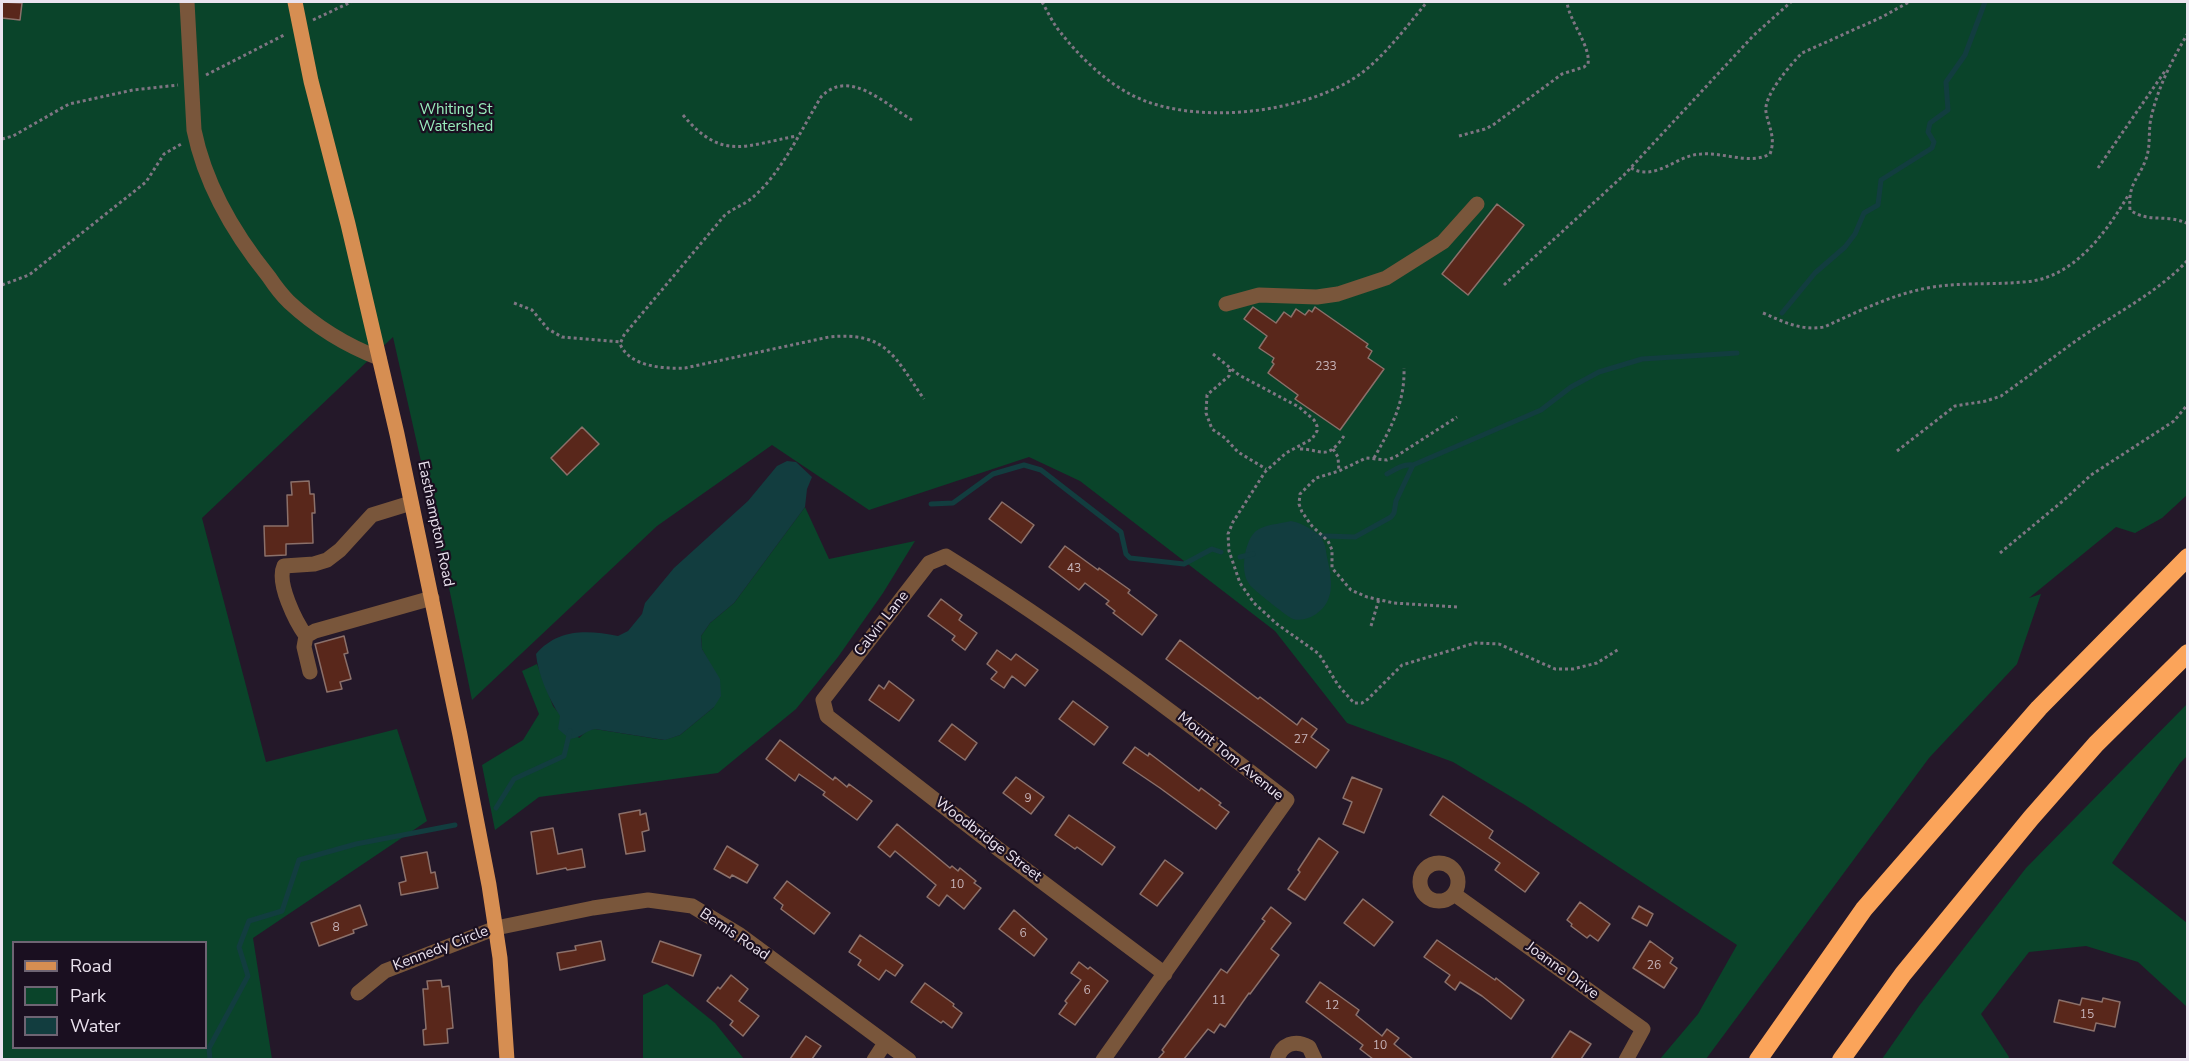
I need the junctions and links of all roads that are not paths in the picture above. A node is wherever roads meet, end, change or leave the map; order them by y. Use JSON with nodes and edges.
{"nodes":[{"id":1,"x":187,"y":2,"type":"edge"},
{"id":2,"x":295,"y":2,"type":"edge"},
{"id":3,"x":1477,"y":204,"type":"dead end"},
{"id":4,"x":1226,"y":304,"type":"dead end"},
{"id":5,"x":379,"y":358,"type":"junction"},
{"id":6,"x":411,"y":503,"type":"junction"},
{"id":7,"x":943,"y":557,"type":"joint"},
{"id":8,"x":2187,"y":557,"type":"edge"},
{"id":9,"x":432,"y":598,"type":"junction"},
{"id":10,"x":306,"y":636,"type":"junction"},
{"id":11,"x":2187,"y":653,"type":"edge"},
{"id":12,"x":310,"y":672,"type":"dead end"},
{"id":13,"x":825,"y":698,"type":"joint"},
{"id":14,"x":1454,"y":894,"type":"dead end"},
{"id":15,"x":496,"y":928,"type":"junction"},
{"id":16,"x":1165,"y":974,"type":"junction"},
{"id":17,"x":358,"y":993,"type":"dead end"},
{"id":18,"x":885,"y":1043,"type":"junction"},
{"id":19,"x":507,"y":1059,"type":"edge"},
{"id":20,"x":874,"y":1059,"type":"edge"},
{"id":21,"x":909,"y":1059,"type":"edge"},
{"id":22,"x":1103,"y":1059,"type":"edge"},
{"id":23,"x":1277,"y":1059,"type":"edge"},
{"id":24,"x":1315,"y":1059,"type":"edge"},
{"id":25,"x":1626,"y":1059,"type":"edge"},
{"id":26,"x":1758,"y":1059,"type":"edge"},
{"id":27,"x":1841,"y":1059,"type":"edge"}],
"edges":[{"from":1,"to":5,"type":"street"},
{"from":2,"to":5,"type":"main road","name":"Easthampton Road"},
{"from":3,"to":4,"type":"street"},
{"from":5,"to":6,"type":"main road","name":"Easthampton Road"},
{"from":6,"to":9,"type":"main road","name":"Easthampton Road"},
{"from":6,"to":10,"type":"street"},
{"from":7,"to":13,"type":"street","name":"Calvin Lane"},
{"from":7,"to":16,"type":"street","name":"Mount Tom Avenue"},
{"from":8,"to":26,"type":"highway"},
{"from":9,"to":10,"type":"street"},
{"from":9,"to":15,"type":"main road","name":"Easthampton Road"},
{"from":10,"to":12,"type":"street"},
{"from":11,"to":27,"type":"highway"},
{"from":13,"to":16,"type":"street","name":"Woodbridge Street"},
{"from":14,"to":25,"type":"street","name":"Joanne Drive"},
{"from":15,"to":17,"type":"street","name":"Kennedy Circle"},
{"from":15,"to":18,"type":"street","name":"Bemis Road"},
{"from":15,"to":19,"type":"main road","name":"Easthampton Road"},
{"from":16,"to":22,"type":"street","name":"Mount Tom Avenue"},
{"from":18,"to":20,"type":"street"},
{"from":18,"to":21,"type":"street","name":"Bemis Road"},
{"from":23,"to":24,"type":"street"}]}
